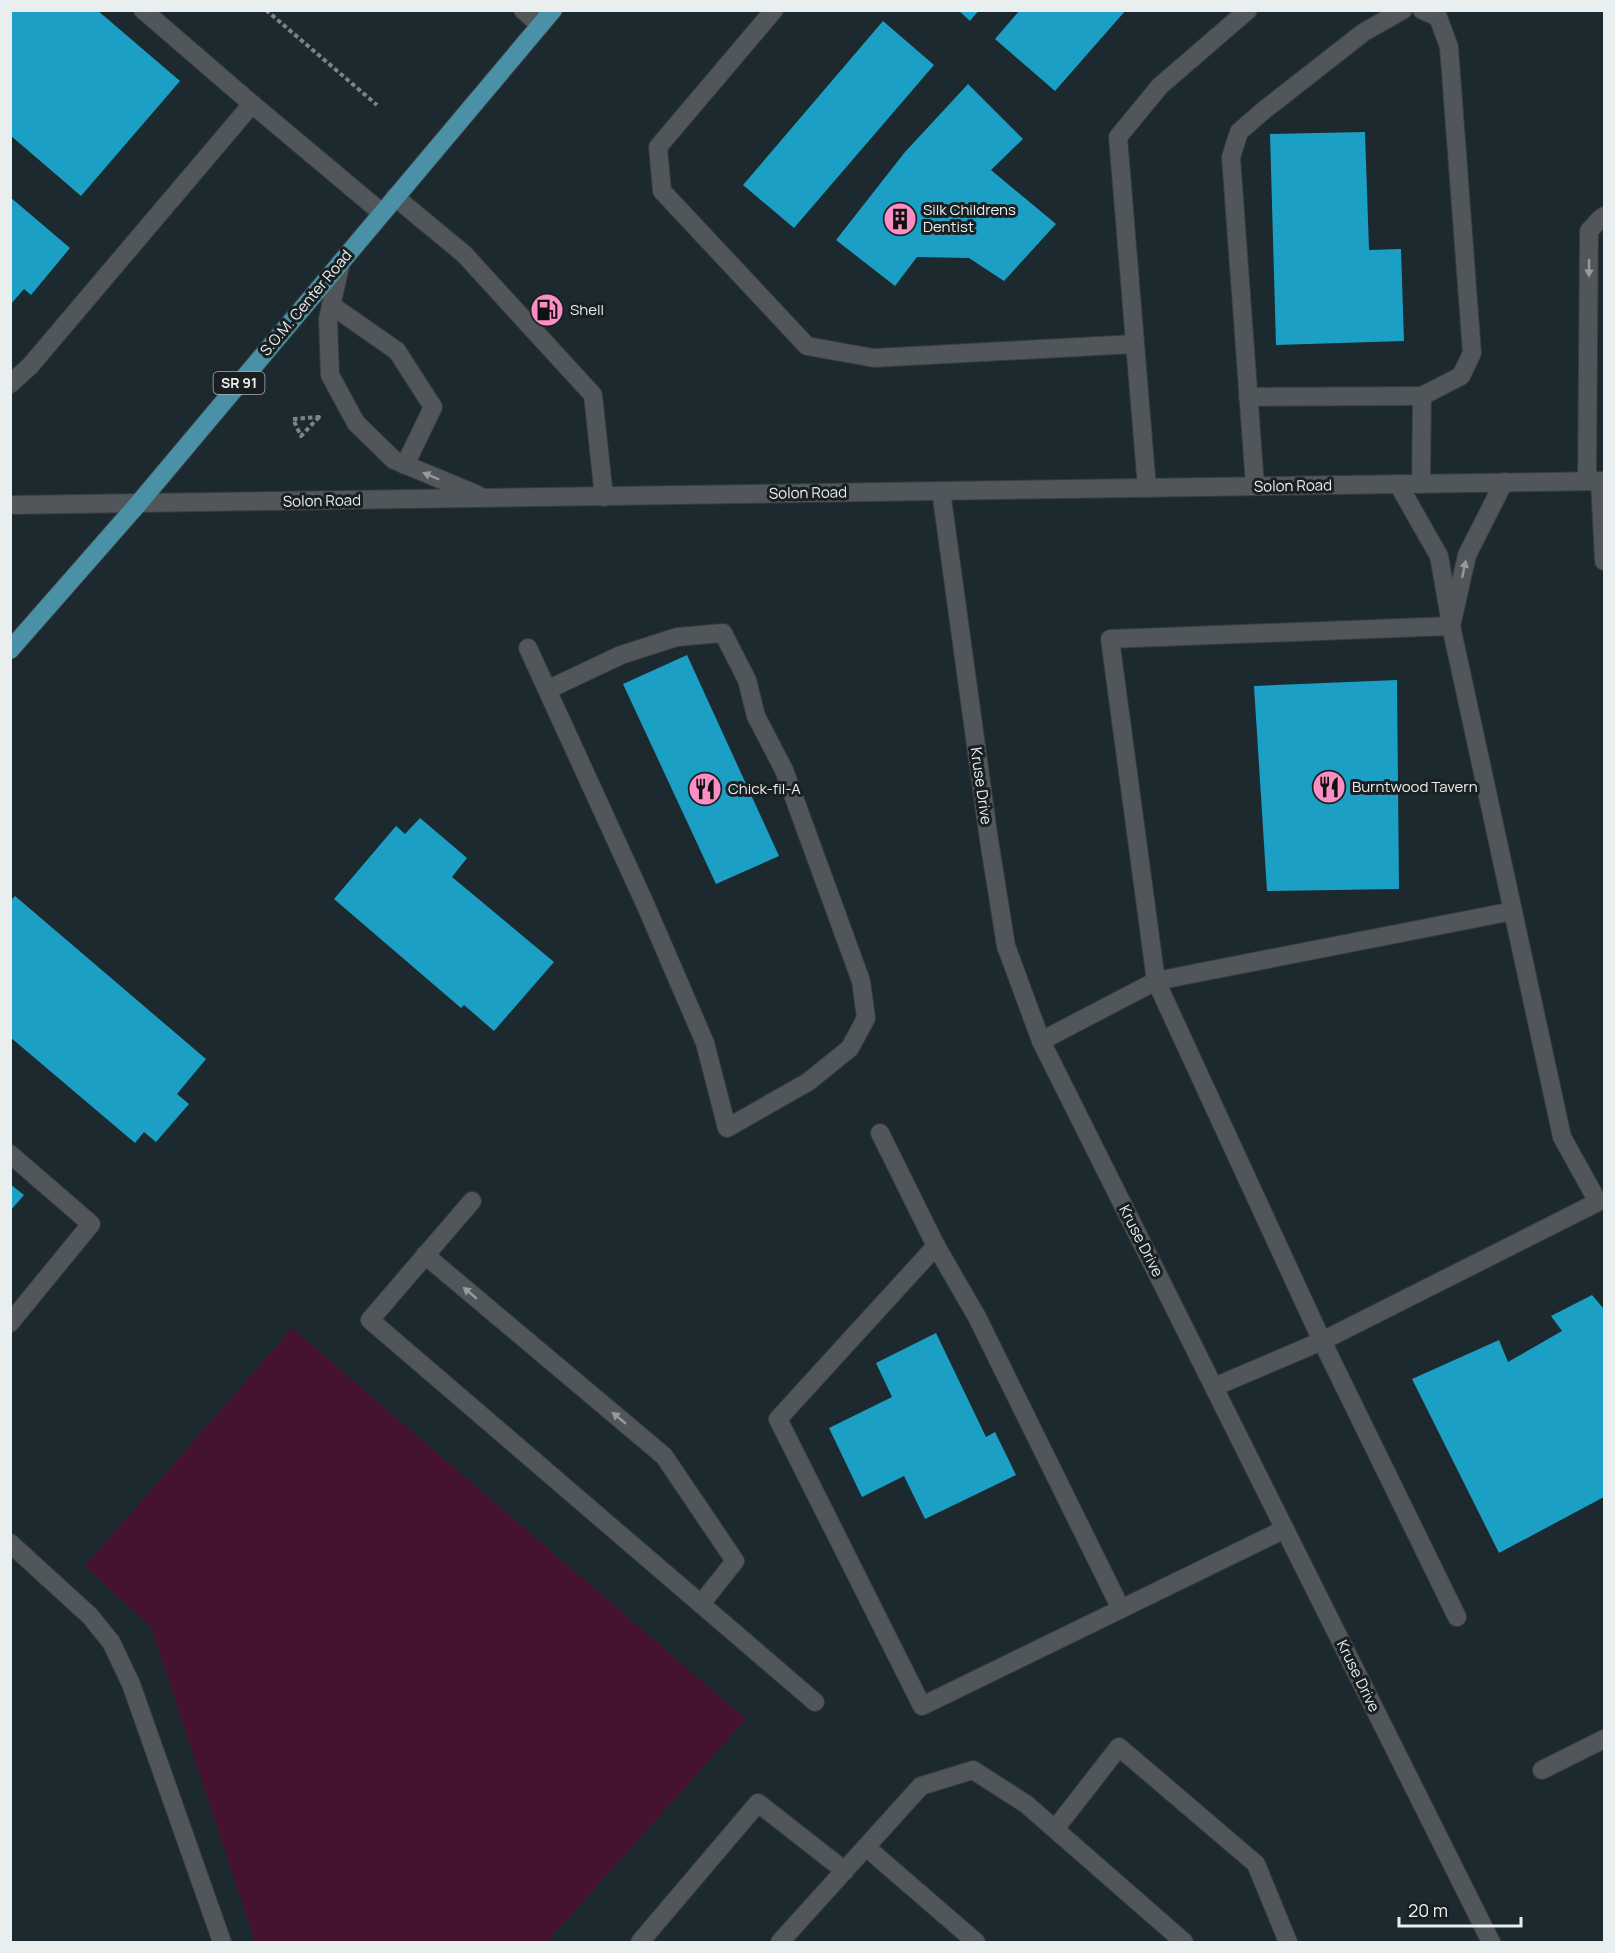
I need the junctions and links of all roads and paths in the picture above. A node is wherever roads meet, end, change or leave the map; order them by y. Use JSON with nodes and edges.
{"nodes":[{"id":1,"x":144,"y":10,"type":"edge"},
{"id":2,"x":266,"y":10,"type":"edge"},
{"id":3,"x":523,"y":10,"type":"edge"},
{"id":4,"x":553,"y":10,"type":"edge"},
{"id":5,"x":774,"y":10,"type":"edge"},
{"id":6,"x":1248,"y":10,"type":"edge"},
{"id":7,"x":1402,"y":10,"type":"edge"},
{"id":8,"x":1422,"y":10,"type":"edge"},
{"id":9,"x":540,"y":26,"type":"junction"},
{"id":10,"x":252,"y":104,"type":"junction"},
{"id":11,"x":377,"y":105,"type":"dead end"},
{"id":12,"x":395,"y":197,"type":"junction"},
{"id":13,"x":382,"y":213,"type":"junction"},
{"id":14,"x":1605,"y":216,"type":"edge"},
{"id":15,"x":341,"y":262,"type":"junction"},
{"id":16,"x":331,"y":305,"type":"junction"},
{"id":17,"x":1135,"y":344,"type":"junction"},
{"id":18,"x":10,"y":384,"type":"edge"},
{"id":19,"x":1422,"y":396,"type":"junction"},
{"id":20,"x":1248,"y":397,"type":"junction"},
{"id":21,"x":301,"y":436,"type":"joint"},
{"id":22,"x":405,"y":465,"type":"junction"},
{"id":23,"x":1597,"y":481,"type":"edge"},
{"id":24,"x":1504,"y":482,"type":"junction"},
{"id":25,"x":1398,"y":484,"type":"junction"},
{"id":26,"x":1421,"y":484,"type":"junction"},
{"id":27,"x":1255,"y":486,"type":"junction"},
{"id":28,"x":1147,"y":488,"type":"junction"},
{"id":29,"x":940,"y":491,"type":"junction"},
{"id":30,"x":604,"y":497,"type":"junction"},
{"id":31,"x":485,"y":498,"type":"junction"},
{"id":32,"x":138,"y":504,"type":"junction"},
{"id":33,"x":10,"y":505,"type":"edge"},
{"id":34,"x":1605,"y":561,"type":"edge"},
{"id":35,"x":1451,"y":626,"type":"junction"},
{"id":36,"x":528,"y":648,"type":"dead end"},
{"id":37,"x":10,"y":650,"type":"edge"},
{"id":38,"x":547,"y":690,"type":"junction"},
{"id":39,"x":1513,"y":911,"type":"junction"},
{"id":40,"x":1156,"y":981,"type":"junction"},
{"id":41,"x":1041,"y":1041,"type":"junction"},
{"id":42,"x":880,"y":1133,"type":"dead end"},
{"id":43,"x":10,"y":1154,"type":"edge"},
{"id":44,"x":472,"y":1201,"type":"dead end"},
{"id":45,"x":936,"y":1246,"type":"junction"},
{"id":46,"x":425,"y":1255,"type":"junction"},
{"id":47,"x":10,"y":1323,"type":"edge"},
{"id":48,"x":1322,"y":1341,"type":"junction"},
{"id":49,"x":1214,"y":1387,"type":"junction"},
{"id":50,"x":1285,"y":1529,"type":"junction"},
{"id":51,"x":10,"y":1543,"type":"edge"},
{"id":52,"x":701,"y":1604,"type":"junction"},
{"id":53,"x":1121,"y":1609,"type":"junction"},
{"id":54,"x":1457,"y":1617,"type":"dead end"},
{"id":55,"x":815,"y":1702,"type":"dead end"},
{"id":56,"x":1605,"y":1739,"type":"edge"},
{"id":57,"x":1542,"y":1770,"type":"dead end"},
{"id":58,"x":1055,"y":1829,"type":"junction"},
{"id":59,"x":866,"y":1847,"type":"junction"},
{"id":60,"x":845,"y":1871,"type":"junction"},
{"id":61,"x":222,"y":1942,"type":"edge"},
{"id":62,"x":640,"y":1942,"type":"edge"},
{"id":63,"x":780,"y":1942,"type":"edge"},
{"id":64,"x":976,"y":1942,"type":"edge"},
{"id":65,"x":1184,"y":1942,"type":"edge"},
{"id":66,"x":1288,"y":1942,"type":"edge"},
{"id":67,"x":1491,"y":1942,"type":"edge"}],
"edges":[{"from":1,"to":10,"type":"street"},
{"from":2,"to":11,"type":"path"},
{"from":3,"to":9,"type":"street"},
{"from":4,"to":9,"type":"main road","name":"S.O.M. Center Road","number":"SR 91"},
{"from":5,"to":17,"type":"street"},
{"from":6,"to":17,"type":"street"},
{"from":7,"to":20,"type":"street"},
{"from":8,"to":19,"type":"street"},
{"from":9,"to":12,"type":"main road","name":"S.O.M. Center Road","number":"SR 91"},
{"from":10,"to":13,"type":"street"},
{"from":10,"to":18,"type":"street"},
{"from":12,"to":13,"type":"main road","name":"S.O.M. Center Road","number":"SR 91"},
{"from":12,"to":30,"type":"street"},
{"from":13,"to":15,"type":"main road","name":"S.O.M. Center Road","number":"SR 91"},
{"from":14,"to":23,"type":"street","one_way":true},
{"from":15,"to":16,"type":"street"},
{"from":15,"to":32,"type":"main road","name":"S.O.M. Center Road","number":"SR 91"},
{"from":16,"to":22,"type":"street"},
{"from":16,"to":22,"type":"street"},
{"from":17,"to":28,"type":"street"},
{"from":19,"to":20,"type":"street"},
{"from":19,"to":26,"type":"street"},
{"from":20,"to":27,"type":"street"},
{"from":21,"to":21,"type":"path"},
{"from":31,"to":22,"type":"street","one_way":true},
{"from":23,"to":24,"type":"street","name":"Solon Road"},
{"from":23,"to":34,"type":"street"},
{"from":24,"to":26,"type":"street","name":"Solon Road"},
{"from":35,"to":24,"type":"street","one_way":true},
{"from":25,"to":26,"type":"street","name":"Solon Road"},
{"from":25,"to":27,"type":"street","name":"Solon Road"},
{"from":25,"to":35,"type":"street"},
{"from":27,"to":28,"type":"street","name":"Solon Road"},
{"from":28,"to":29,"type":"street","name":"Solon Road"},
{"from":29,"to":30,"type":"street","name":"Solon Road"},
{"from":29,"to":41,"type":"street","name":"Kruse Drive"},
{"from":30,"to":31,"type":"street","name":"Solon Road"},
{"from":31,"to":32,"type":"street","name":"Solon Road"},
{"from":32,"to":33,"type":"street","name":"Solon Road"},
{"from":32,"to":37,"type":"main road","name":"S.O.M. Center Road","number":"SR 91"},
{"from":35,"to":39,"type":"street"},
{"from":35,"to":40,"type":"street"},
{"from":36,"to":38,"type":"street"},
{"from":38,"to":38,"type":"street"},
{"from":39,"to":40,"type":"street"},
{"from":39,"to":48,"type":"street"},
{"from":40,"to":41,"type":"street"},
{"from":40,"to":48,"type":"street"},
{"from":41,"to":49,"type":"street","name":"Kruse Drive"},
{"from":42,"to":45,"type":"street"},
{"from":43,"to":47,"type":"street"},
{"from":44,"to":46,"type":"street"},
{"from":45,"to":53,"type":"street"},
{"from":45,"to":53,"type":"street"},
{"from":52,"to":46,"type":"street","one_way":true},
{"from":46,"to":52,"type":"street"},
{"from":48,"to":49,"type":"street"},
{"from":48,"to":54,"type":"street"},
{"from":49,"to":50,"type":"street","name":"Kruse Drive"},
{"from":50,"to":53,"type":"street"},
{"from":50,"to":67,"type":"street","name":"Kruse Drive"},
{"from":51,"to":61,"type":"street"},
{"from":52,"to":55,"type":"street"},
{"from":56,"to":57,"type":"street"},
{"from":58,"to":59,"type":"street"},
{"from":58,"to":65,"type":"street"},
{"from":58,"to":66,"type":"street"},
{"from":59,"to":60,"type":"street"},
{"from":59,"to":64,"type":"street"},
{"from":60,"to":62,"type":"street"},
{"from":60,"to":63,"type":"street"}]}
